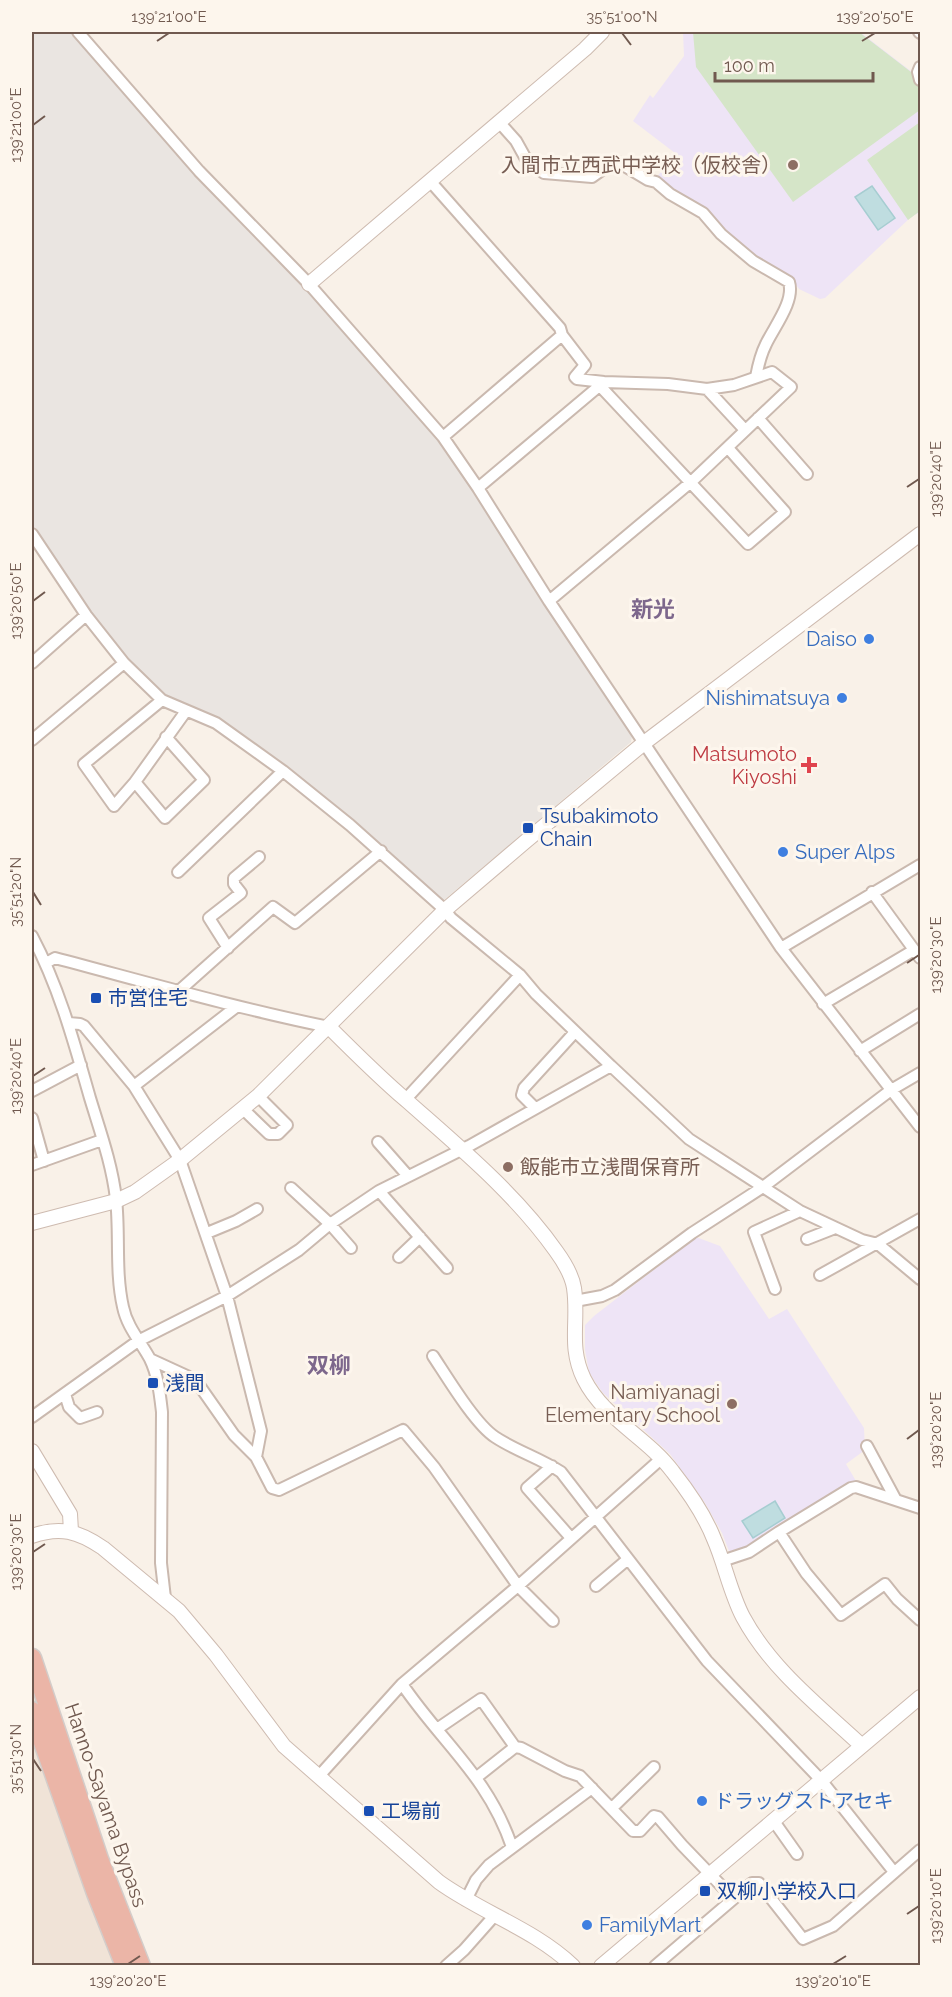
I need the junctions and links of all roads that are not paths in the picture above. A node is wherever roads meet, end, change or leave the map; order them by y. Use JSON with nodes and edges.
{"nodes":[{"id":1,"x":78,"y":32,"type":"edge"},
{"id":2,"x":602,"y":32,"type":"edge"},
{"id":3,"x":921,"y":66,"type":"edge"},
{"id":4,"x":921,"y":80,"type":"edge"},
{"id":5,"x":499,"y":122,"type":"junction"},
{"id":6,"x":430,"y":181,"type":"junction"},
{"id":7,"x":309,"y":284,"type":"junction"},
{"id":8,"x":562,"y":335,"type":"junction"},
{"id":9,"x":756,"y":376,"type":"junction"},
{"id":10,"x":602,"y":384,"type":"junction"},
{"id":11,"x":707,"y":390,"type":"junction"},
{"id":12,"x":758,"y":418,"type":"junction"},
{"id":13,"x":745,"y":430,"type":"junction"},
{"id":14,"x":443,"y":437,"type":"junction"},
{"id":15,"x":728,"y":448,"type":"junction"},
{"id":16,"x":807,"y":474,"type":"dead end"},
{"id":17,"x":691,"y":482,"type":"junction"},
{"id":18,"x":478,"y":488,"type":"junction"},
{"id":19,"x":32,"y":534,"type":"edge"},
{"id":20,"x":921,"y":534,"type":"edge"},
{"id":21,"x":549,"y":601,"type":"junction"},
{"id":22,"x":86,"y":615,"type":"junction"},
{"id":23,"x":32,"y":663,"type":"edge"},
{"id":24,"x":124,"y":663,"type":"junction"},
{"id":25,"x":162,"y":700,"type":"junction"},
{"id":26,"x":186,"y":711,"type":"junction"},
{"id":27,"x":166,"y":737,"type":"junction"},
{"id":28,"x":32,"y":740,"type":"edge"},
{"id":29,"x":644,"y":742,"type":"junction"},
{"id":30,"x":283,"y":771,"type":"junction"},
{"id":31,"x":135,"y":782,"type":"junction"},
{"id":32,"x":381,"y":851,"type":"junction"},
{"id":33,"x":259,"y":857,"type":"dead end"},
{"id":34,"x":919,"y":868,"type":"edge"},
{"id":35,"x":178,"y":872,"type":"dead end"},
{"id":36,"x":872,"y":892,"type":"junction"},
{"id":37,"x":445,"y":910,"type":"junction"},
{"id":38,"x":32,"y":936,"type":"edge"},
{"id":39,"x":228,"y":948,"type":"junction"},
{"id":40,"x":781,"y":948,"type":"junction"},
{"id":41,"x":917,"y":954,"type":"edge"},
{"id":42,"x":46,"y":963,"type":"junction"},
{"id":43,"x":520,"y":975,"type":"junction"},
{"id":44,"x":180,"y":990,"type":"junction"},
{"id":45,"x":823,"y":1004,"type":"junction"},
{"id":46,"x":236,"y":1007,"type":"junction"},
{"id":47,"x":921,"y":1014,"type":"edge"},
{"id":48,"x":69,"y":1023,"type":"junction"},
{"id":49,"x":329,"y":1027,"type":"junction"},
{"id":50,"x":575,"y":1032,"type":"junction"},
{"id":51,"x":860,"y":1051,"type":"junction"},
{"id":52,"x":81,"y":1065,"type":"junction"},
{"id":53,"x":611,"y":1066,"type":"junction"},
{"id":54,"x":921,"y":1072,"type":"edge"},
{"id":55,"x":134,"y":1086,"type":"junction"},
{"id":56,"x":891,"y":1090,"type":"junction"},
{"id":57,"x":32,"y":1091,"type":"edge"},
{"id":58,"x":258,"y":1096,"type":"junction"},
{"id":59,"x":405,"y":1100,"type":"junction"},
{"id":60,"x":536,"y":1108,"type":"junction"},
{"id":61,"x":243,"y":1109,"type":"junction"},
{"id":62,"x":32,"y":1118,"type":"edge"},
{"id":63,"x":921,"y":1127,"type":"edge"},
{"id":64,"x":102,"y":1140,"type":"junction"},
{"id":65,"x":378,"y":1142,"type":"dead end"},
{"id":66,"x":461,"y":1149,"type":"junction"},
{"id":67,"x":180,"y":1160,"type":"junction"},
{"id":68,"x":45,"y":1161,"type":"junction"},
{"id":69,"x":32,"y":1165,"type":"edge"},
{"id":70,"x":408,"y":1176,"type":"junction"},
{"id":71,"x":764,"y":1187,"type":"junction"},
{"id":72,"x":291,"y":1188,"type":"dead end"},
{"id":73,"x":379,"y":1191,"type":"junction"},
{"id":74,"x":116,"y":1201,"type":"junction"},
{"id":75,"x":257,"y":1209,"type":"dead end"},
{"id":76,"x":800,"y":1211,"type":"junction"},
{"id":77,"x":921,"y":1219,"type":"edge"},
{"id":78,"x":32,"y":1223,"type":"edge"},
{"id":79,"x":330,"y":1224,"type":"junction"},
{"id":80,"x":835,"y":1228,"type":"junction"},
{"id":81,"x":207,"y":1233,"type":"junction"},
{"id":82,"x":420,"y":1237,"type":"junction"},
{"id":83,"x":807,"y":1239,"type":"dead end"},
{"id":84,"x":878,"y":1245,"type":"junction"},
{"id":85,"x":351,"y":1248,"type":"dead end"},
{"id":86,"x":399,"y":1257,"type":"dead end"},
{"id":87,"x":447,"y":1268,"type":"dead end"},
{"id":88,"x":820,"y":1275,"type":"dead end"},
{"id":89,"x":921,"y":1279,"type":"edge"},
{"id":90,"x":775,"y":1289,"type":"dead end"},
{"id":91,"x":227,"y":1296,"type":"junction"},
{"id":92,"x":575,"y":1301,"type":"junction"},
{"id":93,"x":138,"y":1341,"type":"junction"},
{"id":94,"x":433,"y":1356,"type":"dead end"},
{"id":95,"x":150,"y":1359,"type":"junction"},
{"id":96,"x":65,"y":1394,"type":"junction"},
{"id":97,"x":98,"y":1412,"type":"dead end"},
{"id":98,"x":32,"y":1417,"type":"edge"},
{"id":99,"x":867,"y":1446,"type":"dead end"},
{"id":100,"x":32,"y":1451,"type":"edge"},
{"id":101,"x":256,"y":1457,"type":"junction"},
{"id":102,"x":662,"y":1458,"type":"junction"},
{"id":103,"x":552,"y":1466,"type":"junction"},
{"id":104,"x":896,"y":1500,"type":"junction"},
{"id":105,"x":921,"y":1508,"type":"edge"},
{"id":106,"x":595,"y":1516,"type":"junction"},
{"id":107,"x":71,"y":1531,"type":"junction"},
{"id":108,"x":779,"y":1532,"type":"junction"},
{"id":109,"x":32,"y":1536,"type":"edge"},
{"id":110,"x":571,"y":1538,"type":"junction"},
{"id":111,"x":628,"y":1559,"type":"junction"},
{"id":112,"x":722,"y":1561,"type":"junction"},
{"id":113,"x":518,"y":1586,"type":"junction"},
{"id":114,"x":596,"y":1586,"type":"dead end"},
{"id":115,"x":165,"y":1598,"type":"junction"},
{"id":116,"x":921,"y":1620,"type":"edge"},
{"id":117,"x":553,"y":1621,"type":"dead end"},
{"id":118,"x":32,"y":1658,"type":"edge"},
{"id":119,"x":402,"y":1684,"type":"junction"},
{"id":120,"x":921,"y":1696,"type":"edge"},
{"id":121,"x":32,"y":1711,"type":"edge"},
{"id":122,"x":437,"y":1729,"type":"junction"},
{"id":123,"x":862,"y":1746,"type":"junction"},
{"id":124,"x":515,"y":1747,"type":"junction"},
{"id":125,"x":654,"y":1767,"type":"dead end"},
{"id":126,"x":319,"y":1776,"type":"junction"},
{"id":127,"x":477,"y":1777,"type":"junction"},
{"id":128,"x":821,"y":1780,"type":"junction"},
{"id":129,"x":592,"y":1788,"type":"junction"},
{"id":130,"x":612,"y":1808,"type":"junction"},
{"id":131,"x":773,"y":1820,"type":"junction"},
{"id":132,"x":512,"y":1847,"type":"junction"},
{"id":133,"x":921,"y":1850,"type":"edge"},
{"id":134,"x":797,"y":1854,"type":"dead end"},
{"id":135,"x":894,"y":1872,"type":"junction"},
{"id":136,"x":710,"y":1873,"type":"junction"},
{"id":137,"x":733,"y":1898,"type":"junction"},
{"id":138,"x":466,"y":1900,"type":"junction"},
{"id":139,"x":495,"y":1915,"type":"junction"},
{"id":140,"x":125,"y":1965,"type":"edge"},
{"id":141,"x":141,"y":1965,"type":"edge"},
{"id":142,"x":446,"y":1965,"type":"edge"},
{"id":143,"x":573,"y":1965,"type":"edge"},
{"id":144,"x":601,"y":1965,"type":"edge"},
{"id":145,"x":655,"y":1965,"type":"edge"}],
"edges":[{"from":1,"to":7,"type":"street"},
{"from":2,"to":5,"type":"street"},
{"from":3,"to":4,"type":"street"},
{"from":5,"to":6,"type":"street"},
{"from":5,"to":9,"type":"street"},
{"from":6,"to":7,"type":"street"},
{"from":6,"to":8,"type":"street"},
{"from":7,"to":14,"type":"street"},
{"from":8,"to":10,"type":"street"},
{"from":8,"to":14,"type":"street"},
{"from":9,"to":11,"type":"street"},
{"from":9,"to":12,"type":"street"},
{"from":10,"to":11,"type":"street"},
{"from":10,"to":17,"type":"street"},
{"from":10,"to":18,"type":"street"},
{"from":11,"to":13,"type":"street"},
{"from":12,"to":13,"type":"street"},
{"from":12,"to":16,"type":"street"},
{"from":13,"to":15,"type":"street"},
{"from":14,"to":18,"type":"street"},
{"from":15,"to":17,"type":"street"},
{"from":15,"to":17,"type":"street"},
{"from":17,"to":21,"type":"street"},
{"from":18,"to":21,"type":"street"},
{"from":19,"to":22,"type":"street"},
{"from":20,"to":29,"type":"street"},
{"from":21,"to":29,"type":"street"},
{"from":22,"to":23,"type":"street"},
{"from":22,"to":24,"type":"street"},
{"from":24,"to":25,"type":"street"},
{"from":24,"to":28,"type":"street"},
{"from":25,"to":26,"type":"street"},
{"from":25,"to":31,"type":"street"},
{"from":26,"to":27,"type":"street"},
{"from":26,"to":30,"type":"street"},
{"from":27,"to":31,"type":"street"},
{"from":27,"to":31,"type":"street"},
{"from":29,"to":37,"type":"street"},
{"from":29,"to":40,"type":"street"},
{"from":30,"to":32,"type":"street"},
{"from":30,"to":35,"type":"street"},
{"from":32,"to":37,"type":"street"},
{"from":32,"to":39,"type":"street"},
{"from":33,"to":39,"type":"street"},
{"from":34,"to":36,"type":"street"},
{"from":36,"to":40,"type":"street"},
{"from":36,"to":41,"type":"street"},
{"from":37,"to":43,"type":"street"},
{"from":37,"to":49,"type":"street"},
{"from":38,"to":42,"type":"street"},
{"from":39,"to":44,"type":"street"},
{"from":40,"to":45,"type":"street"},
{"from":41,"to":45,"type":"street"},
{"from":42,"to":44,"type":"street"},
{"from":42,"to":48,"type":"street"},
{"from":43,"to":50,"type":"street"},
{"from":43,"to":59,"type":"street"},
{"from":44,"to":46,"type":"street"},
{"from":45,"to":51,"type":"street"},
{"from":46,"to":49,"type":"street"},
{"from":46,"to":55,"type":"street"},
{"from":47,"to":51,"type":"street"},
{"from":48,"to":52,"type":"street"},
{"from":48,"to":55,"type":"street"},
{"from":49,"to":58,"type":"street"},
{"from":49,"to":59,"type":"street"},
{"from":50,"to":53,"type":"street"},
{"from":50,"to":60,"type":"street"},
{"from":51,"to":56,"type":"street"},
{"from":52,"to":57,"type":"street"},
{"from":52,"to":64,"type":"street"},
{"from":53,"to":60,"type":"street"},
{"from":53,"to":71,"type":"street"},
{"from":54,"to":56,"type":"street"},
{"from":55,"to":67,"type":"street"},
{"from":56,"to":63,"type":"street"},
{"from":56,"to":71,"type":"street"},
{"from":58,"to":61,"type":"street"},
{"from":58,"to":61,"type":"street"},
{"from":59,"to":66,"type":"street"},
{"from":60,"to":66,"type":"street"},
{"from":61,"to":67,"type":"street"},
{"from":62,"to":68,"type":"street"},
{"from":64,"to":68,"type":"street"},
{"from":64,"to":74,"type":"street"},
{"from":65,"to":70,"type":"street"},
{"from":66,"to":70,"type":"street"},
{"from":66,"to":92,"type":"street"},
{"from":67,"to":74,"type":"street"},
{"from":67,"to":81,"type":"street"},
{"from":68,"to":69,"type":"street"},
{"from":70,"to":73,"type":"street"},
{"from":71,"to":76,"type":"street"},
{"from":71,"to":92,"type":"street"},
{"from":72,"to":79,"type":"street"},
{"from":73,"to":79,"type":"street"},
{"from":73,"to":82,"type":"street"},
{"from":74,"to":78,"type":"street"},
{"from":74,"to":93,"type":"street"},
{"from":75,"to":81,"type":"street"},
{"from":76,"to":80,"type":"street"},
{"from":76,"to":90,"type":"street"},
{"from":77,"to":84,"type":"street"},
{"from":79,"to":85,"type":"street"},
{"from":79,"to":91,"type":"street"},
{"from":80,"to":83,"type":"street"},
{"from":80,"to":84,"type":"street"},
{"from":81,"to":91,"type":"street"},
{"from":82,"to":86,"type":"street"},
{"from":82,"to":87,"type":"street"},
{"from":84,"to":88,"type":"street"},
{"from":84,"to":89,"type":"street"},
{"from":91,"to":93,"type":"street"},
{"from":91,"to":101,"type":"street"},
{"from":92,"to":102,"type":"street"},
{"from":93,"to":95,"type":"street"},
{"from":93,"to":96,"type":"street"},
{"from":94,"to":103,"type":"street"},
{"from":95,"to":101,"type":"street"},
{"from":95,"to":115,"type":"street"},
{"from":96,"to":97,"type":"street"},
{"from":96,"to":98,"type":"street"},
{"from":99,"to":104,"type":"street"},
{"from":100,"to":107,"type":"street"},
{"from":101,"to":113,"type":"street"},
{"from":102,"to":106,"type":"street"},
{"from":102,"to":112,"type":"street"},
{"from":103,"to":106,"type":"street"},
{"from":103,"to":110,"type":"street"},
{"from":104,"to":105,"type":"street"},
{"from":104,"to":108,"type":"street"},
{"from":106,"to":110,"type":"street"},
{"from":106,"to":111,"type":"street"},
{"from":107,"to":109,"type":"street"},
{"from":107,"to":115,"type":"street"},
{"from":108,"to":112,"type":"street"},
{"from":108,"to":116,"type":"street"},
{"from":110,"to":113,"type":"street"},
{"from":111,"to":114,"type":"street"},
{"from":111,"to":128,"type":"street"},
{"from":112,"to":123,"type":"street"},
{"from":113,"to":117,"type":"street"},
{"from":113,"to":119,"type":"street"},
{"from":115,"to":126,"type":"street"},
{"from":118,"to":141,"type":"highway","name":"Hanno-Sayama Bypass"},
{"from":119,"to":122,"type":"street"},
{"from":119,"to":126,"type":"street"},
{"from":120,"to":123,"type":"street"},
{"from":121,"to":140,"type":"highway","name":"Hanno-Sayama Bypass"},
{"from":122,"to":124,"type":"street"},
{"from":122,"to":127,"type":"street"},
{"from":123,"to":128,"type":"street"},
{"from":124,"to":127,"type":"street"},
{"from":124,"to":129,"type":"street"},
{"from":125,"to":130,"type":"street"},
{"from":126,"to":138,"type":"street"},
{"from":127,"to":132,"type":"street"},
{"from":128,"to":131,"type":"street"},
{"from":128,"to":135,"type":"street"},
{"from":129,"to":130,"type":"street"},
{"from":129,"to":132,"type":"street"},
{"from":130,"to":136,"type":"street"},
{"from":131,"to":134,"type":"street"},
{"from":131,"to":136,"type":"street"},
{"from":132,"to":138,"type":"street"},
{"from":133,"to":135,"type":"street"},
{"from":135,"to":137,"type":"street"},
{"from":136,"to":137,"type":"street"},
{"from":136,"to":144,"type":"street"},
{"from":137,"to":145,"type":"street"},
{"from":138,"to":139,"type":"street"},
{"from":139,"to":142,"type":"street"},
{"from":139,"to":143,"type":"street"}]}
